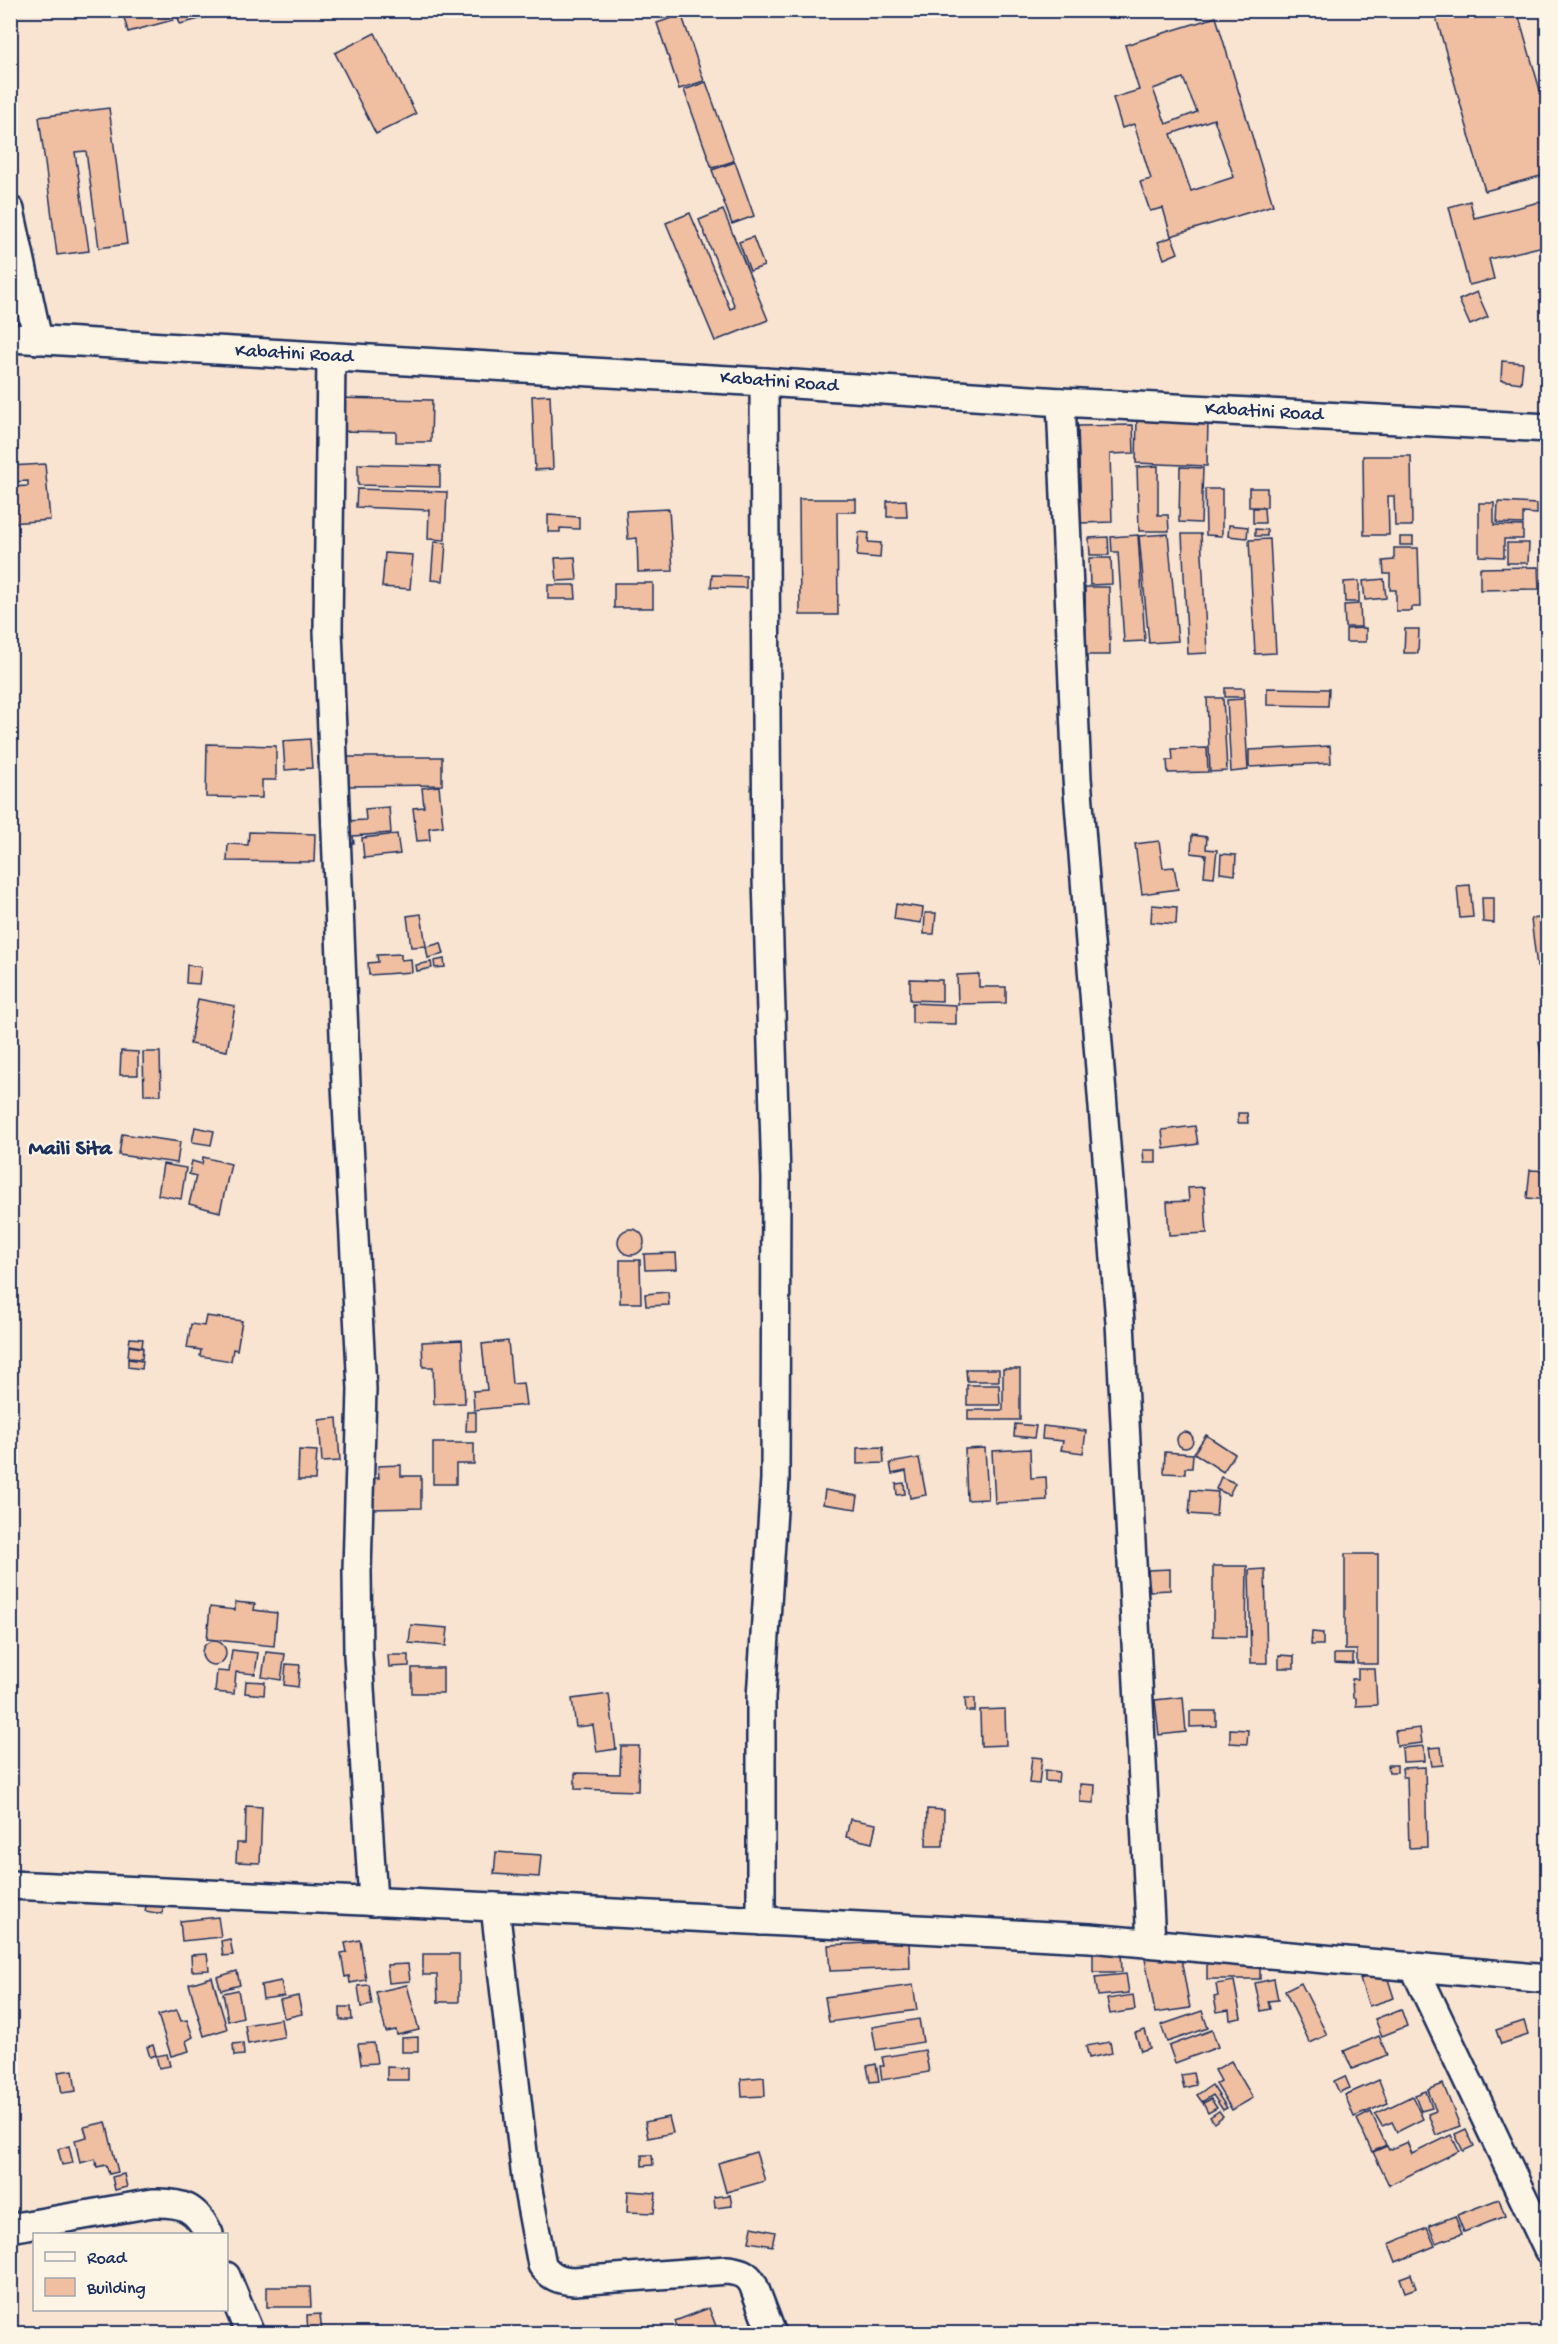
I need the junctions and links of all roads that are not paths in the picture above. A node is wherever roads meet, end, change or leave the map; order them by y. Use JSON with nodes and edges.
{"nodes":[{"id":1,"x":10,"y":210,"type":"edge"},
{"id":2,"x":10,"y":338,"type":"edge"},
{"id":3,"x":38,"y":340,"type":"junction"},
{"id":4,"x":331,"y":357,"type":"junction"},
{"id":5,"x":764,"y":382,"type":"junction"},
{"id":6,"x":1061,"y":402,"type":"junction"},
{"id":7,"x":1548,"y":428,"type":"edge"},
{"id":8,"x":10,"y":1886,"type":"edge"},
{"id":9,"x":373,"y":1902,"type":"junction"},
{"id":10,"x":495,"y":1907,"type":"junction"},
{"id":11,"x":761,"y":1921,"type":"junction"},
{"id":12,"x":1150,"y":1943,"type":"junction"},
{"id":13,"x":1414,"y":1967,"type":"junction"},
{"id":14,"x":1548,"y":1979,"type":"edge"},
{"id":15,"x":10,"y":2228,"type":"edge"},
{"id":16,"x":207,"y":2233,"type":"edge"},
{"id":17,"x":1548,"y":2250,"type":"edge"},
{"id":18,"x":228,"y":2281,"type":"edge"},
{"id":19,"x":250,"y":2334,"type":"edge"},
{"id":20,"x":772,"y":2334,"type":"edge"}],
"edges":[{"from":1,"to":3,"type":"street"},
{"from":2,"to":3,"type":"street","name":"Kabatini Road"},
{"from":3,"to":4,"type":"street","name":"Kabatini Road"},
{"from":4,"to":5,"type":"street","name":"Kabatini Road"},
{"from":4,"to":9,"type":"street"},
{"from":5,"to":6,"type":"street","name":"Kabatini Road"},
{"from":5,"to":11,"type":"street"},
{"from":6,"to":7,"type":"street","name":"Kabatini Road"},
{"from":6,"to":12,"type":"street"},
{"from":8,"to":9,"type":"street"},
{"from":9,"to":10,"type":"street"},
{"from":10,"to":11,"type":"street"},
{"from":10,"to":20,"type":"street"},
{"from":11,"to":12,"type":"street"},
{"from":12,"to":13,"type":"street"},
{"from":13,"to":14,"type":"street"},
{"from":13,"to":17,"type":"street"},
{"from":15,"to":16,"type":"street"},
{"from":18,"to":19,"type":"street"}]}
